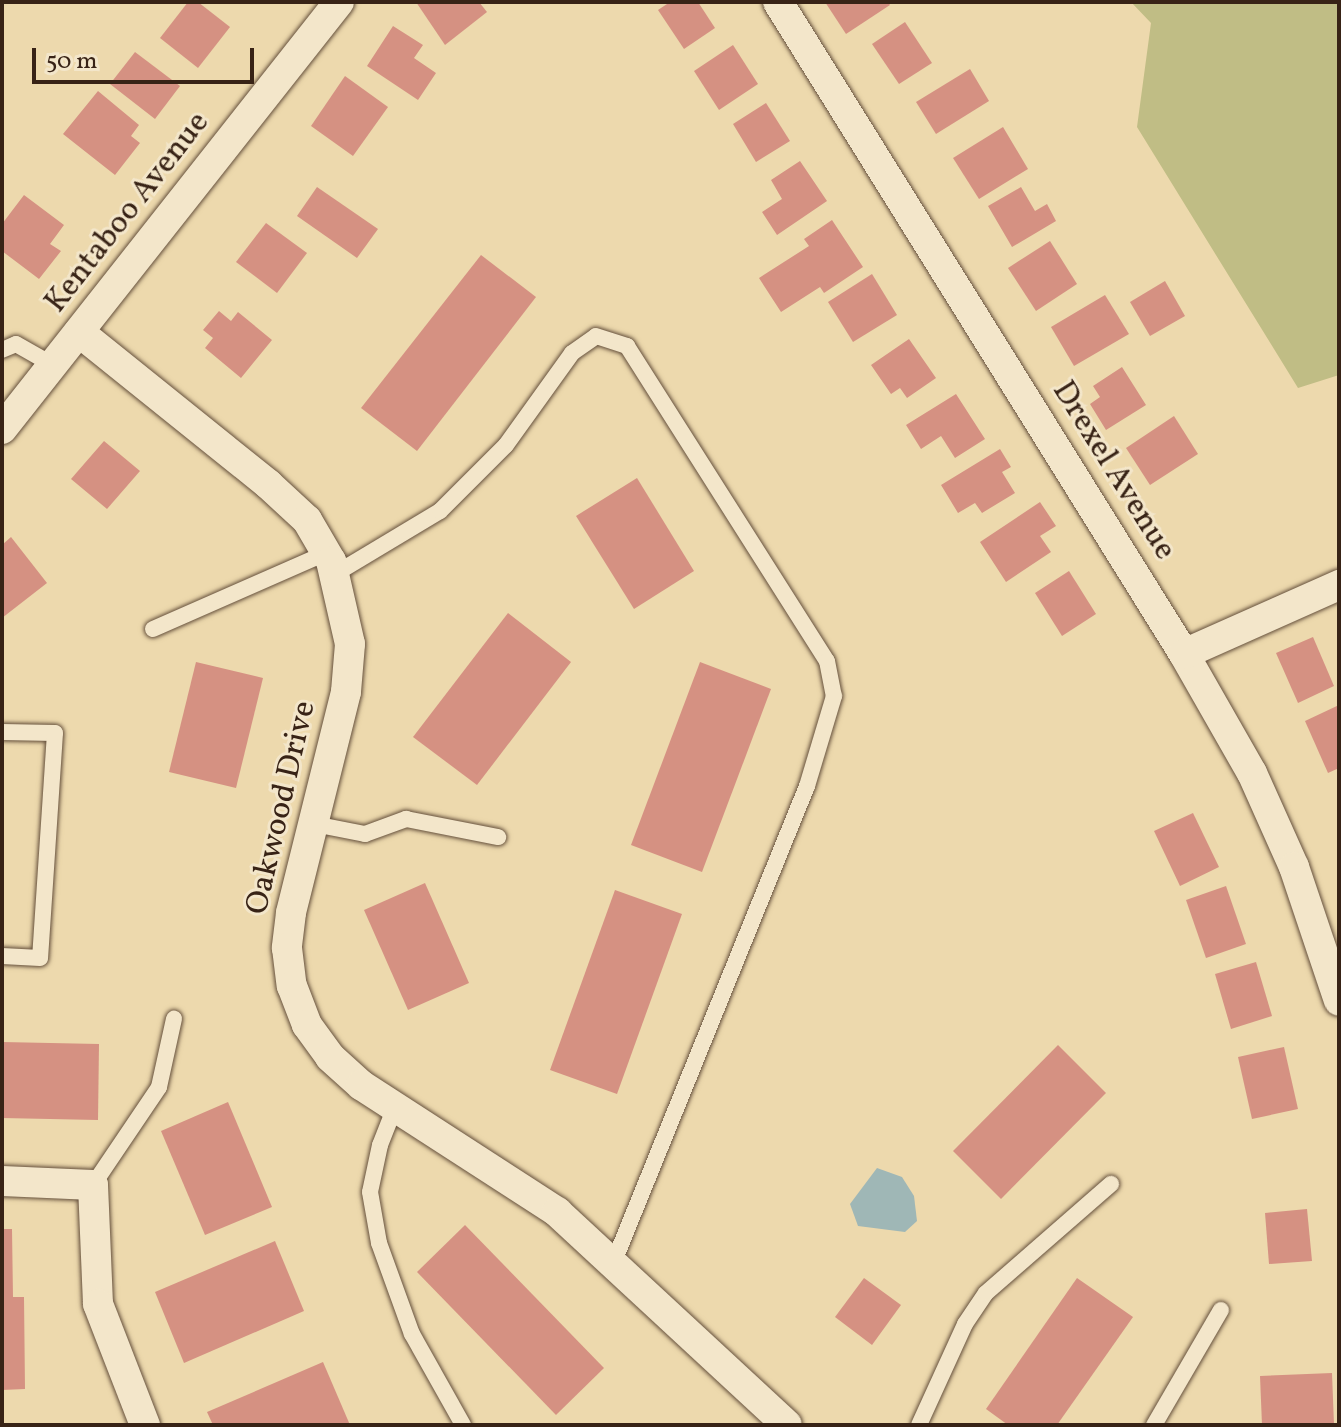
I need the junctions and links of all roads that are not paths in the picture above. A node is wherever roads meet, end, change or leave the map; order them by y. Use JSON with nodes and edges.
{"nodes":[{"id":1,"x":339,"y":2,"type":"edge"},
{"id":2,"x":778,"y":2,"type":"edge"},
{"id":3,"x":79,"y":332,"type":"junction"},
{"id":4,"x":2,"y":350,"type":"edge"},
{"id":5,"x":53,"y":365,"type":"junction"},
{"id":6,"x":2,"y":429,"type":"edge"},
{"id":7,"x":331,"y":564,"type":"junction"},
{"id":8,"x":1339,"y":585,"type":"edge"},
{"id":9,"x":153,"y":629,"type":"dead end"},
{"id":10,"x":1184,"y":654,"type":"junction"},
{"id":11,"x":2,"y":732,"type":"edge"},
{"id":12,"x":314,"y":824,"type":"junction"},
{"id":13,"x":498,"y":837,"type":"dead end"},
{"id":14,"x":2,"y":956,"type":"edge"},
{"id":15,"x":1339,"y":1001,"type":"edge"},
{"id":16,"x":174,"y":1019,"type":"dead end"},
{"id":17,"x":395,"y":1107,"type":"junction"},
{"id":18,"x":2,"y":1181,"type":"edge"},
{"id":19,"x":1111,"y":1184,"type":"dead end"},
{"id":20,"x":93,"y":1185,"type":"junction"},
{"id":21,"x":613,"y":1264,"type":"junction"},
{"id":22,"x":1221,"y":1310,"type":"dead end"},
{"id":23,"x":145,"y":1425,"type":"edge"},
{"id":24,"x":463,"y":1425,"type":"edge"},
{"id":25,"x":787,"y":1425,"type":"edge"},
{"id":26,"x":919,"y":1425,"type":"edge"},
{"id":27,"x":1154,"y":1425,"type":"edge"}],
"edges":[{"from":1,"to":3,"type":"street","name":"Kentaboo Avenue"},
{"from":2,"to":10,"type":"street","name":"Drexel Avenue"},
{"from":3,"to":5,"type":"street","name":"Kentaboo Avenue"},
{"from":3,"to":7,"type":"street","name":"Oakwood Drive"},
{"from":4,"to":5,"type":"lane"},
{"from":5,"to":6,"type":"street","name":"Kentaboo Avenue"},
{"from":7,"to":9,"type":"lane"},
{"from":7,"to":12,"type":"street","name":"Oakwood Drive"},
{"from":7,"to":21,"type":"lane"},
{"from":8,"to":10,"type":"street"},
{"from":10,"to":15,"type":"street","name":"Drexel Avenue"},
{"from":11,"to":14,"type":"lane"},
{"from":12,"to":13,"type":"lane"},
{"from":12,"to":17,"type":"street","name":"Oakwood Drive"},
{"from":16,"to":20,"type":"lane"},
{"from":17,"to":21,"type":"street","name":"Oakwood Drive"},
{"from":17,"to":24,"type":"lane"},
{"from":18,"to":20,"type":"street"},
{"from":19,"to":26,"type":"lane"},
{"from":20,"to":23,"type":"street"},
{"from":21,"to":25,"type":"street","name":"Oakwood Drive"},
{"from":22,"to":27,"type":"lane"}]}
